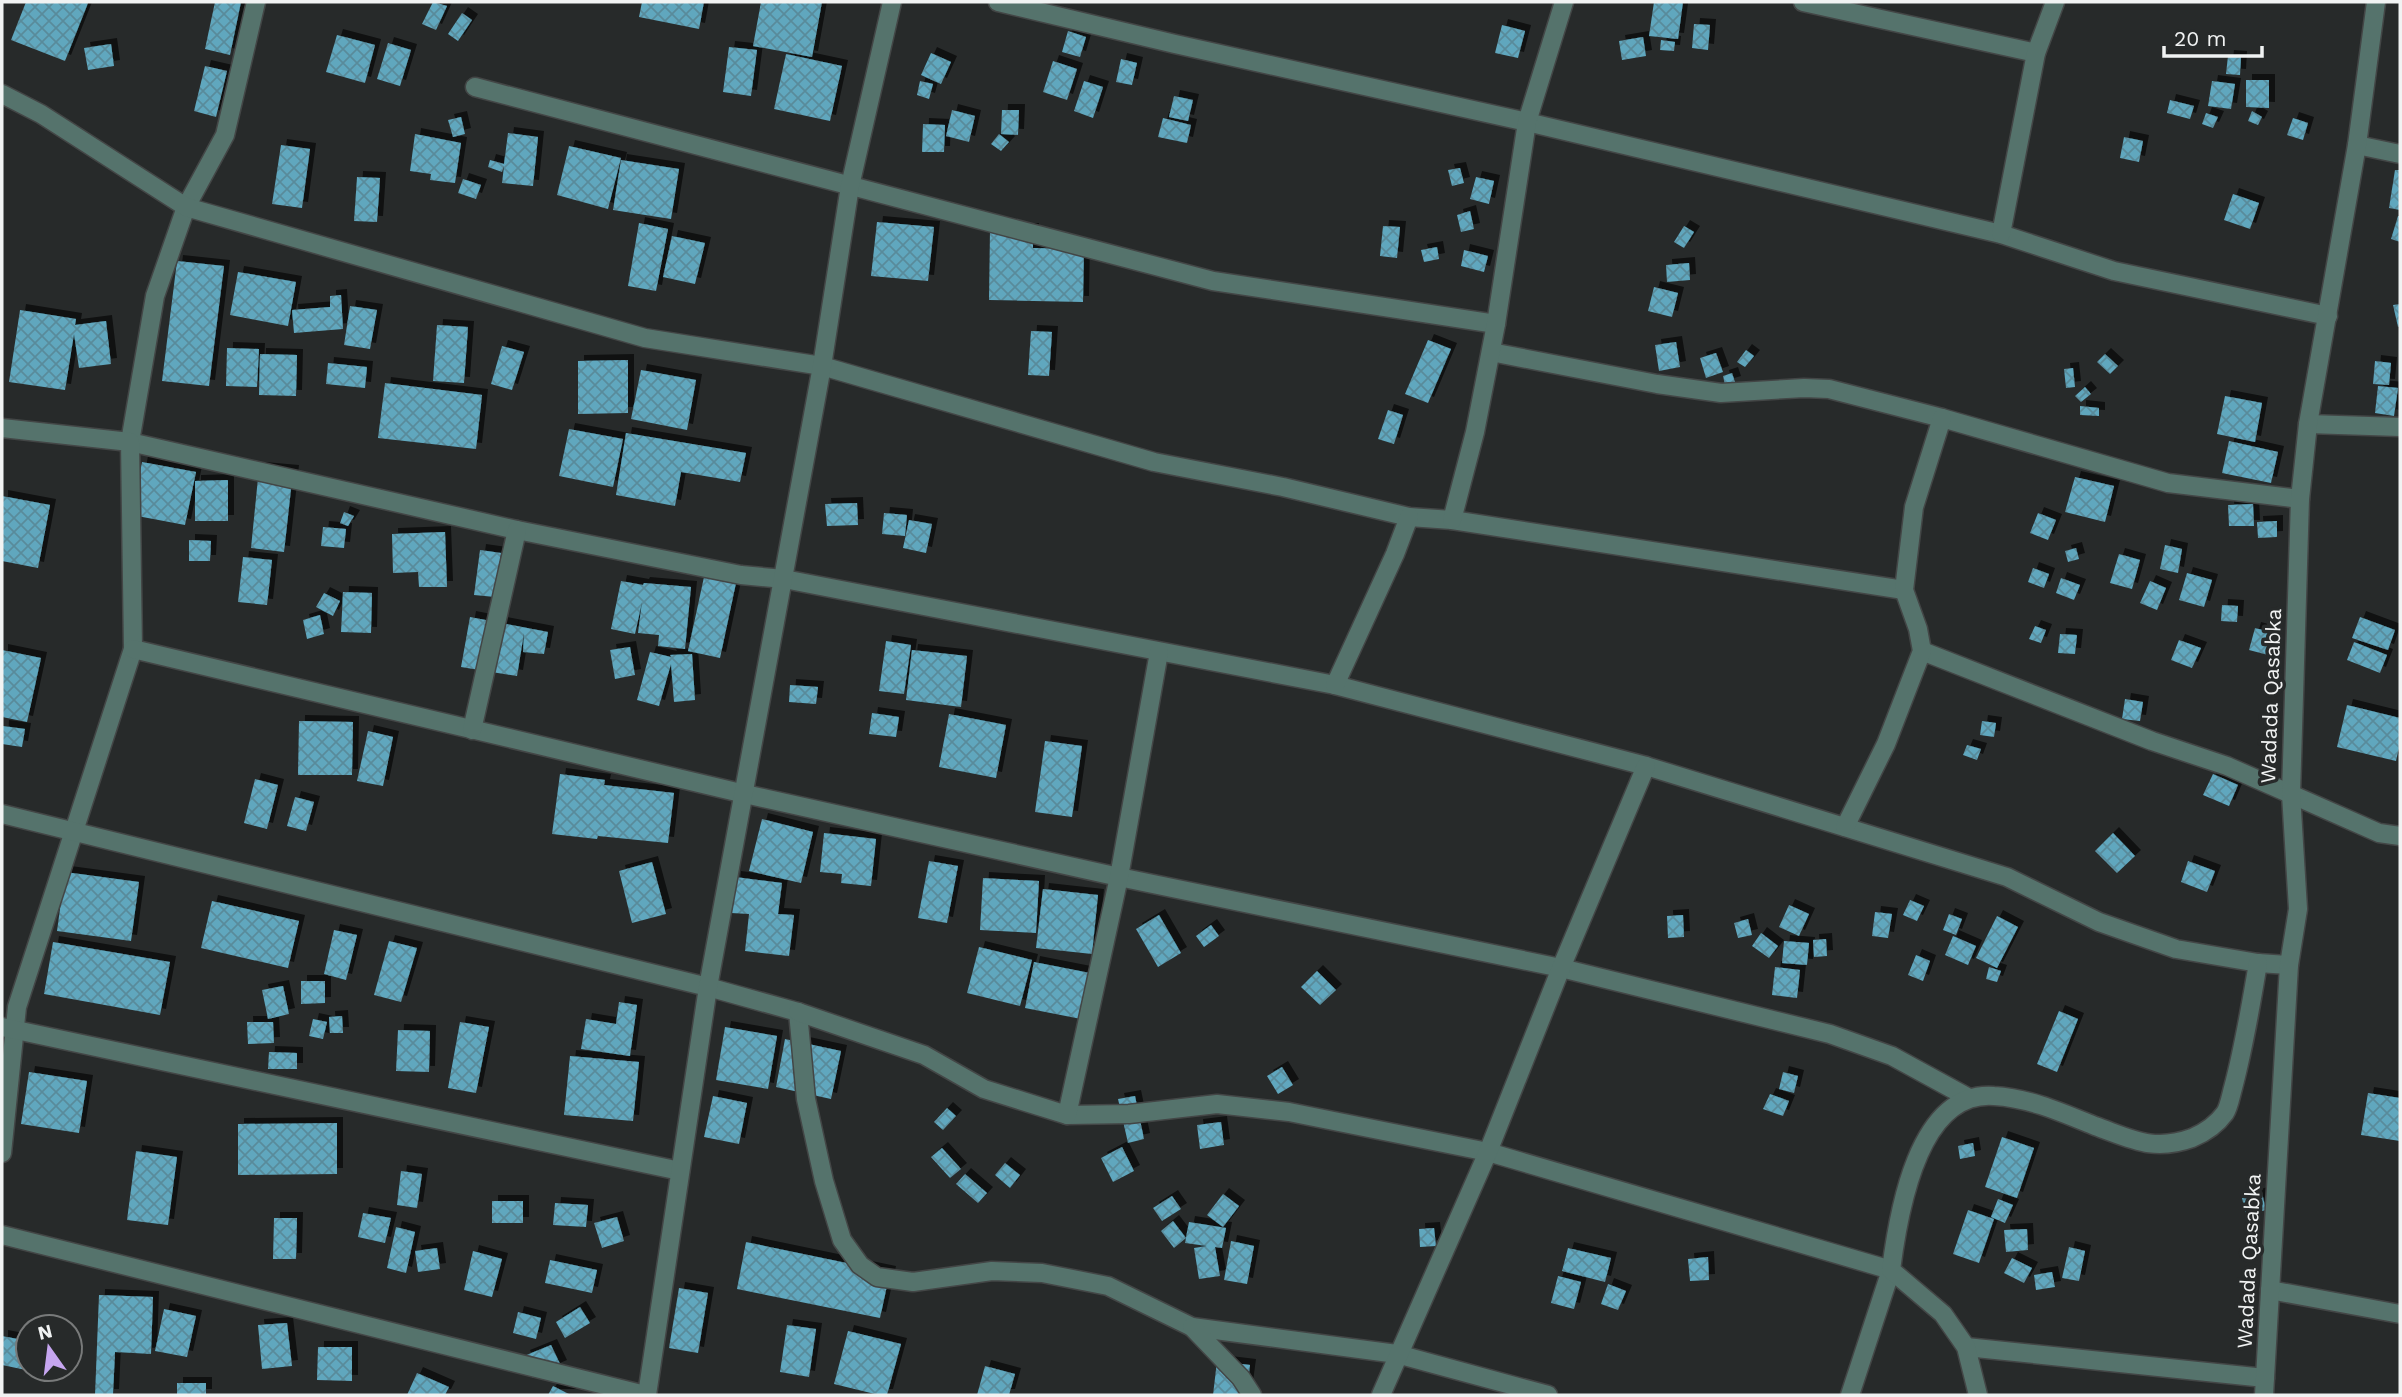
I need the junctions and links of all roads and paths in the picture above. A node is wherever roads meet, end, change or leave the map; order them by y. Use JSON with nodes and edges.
{"nodes":[{"id":1,"x":256,"y":2,"type":"edge"},
{"id":2,"x":892,"y":2,"type":"edge"},
{"id":3,"x":998,"y":2,"type":"edge"},
{"id":4,"x":1564,"y":2,"type":"edge"},
{"id":5,"x":1803,"y":2,"type":"edge"},
{"id":6,"x":2055,"y":2,"type":"edge"},
{"id":7,"x":2376,"y":2,"type":"edge"},
{"id":8,"x":2036,"y":53,"type":"junction"},
{"id":9,"x":475,"y":87,"type":"dead end"},
{"id":10,"x":2,"y":94,"type":"edge"},
{"id":11,"x":1527,"y":122,"type":"junction"},
{"id":12,"x":2357,"y":145,"type":"junction"},
{"id":13,"x":2400,"y":154,"type":"edge"},
{"id":14,"x":850,"y":186,"type":"junction"},
{"id":15,"x":186,"y":207,"type":"junction"},
{"id":16,"x":2001,"y":234,"type":"junction"},
{"id":17,"x":2328,"y":316,"type":"junction"},
{"id":18,"x":1496,"y":324,"type":"junction"},
{"id":19,"x":1491,"y":352,"type":"junction"},
{"id":20,"x":822,"y":366,"type":"junction"},
{"id":21,"x":1942,"y":418,"type":"junction"},
{"id":22,"x":2308,"y":424,"type":"junction"},
{"id":23,"x":2400,"y":427,"type":"edge"},
{"id":24,"x":2,"y":428,"type":"edge"},
{"id":25,"x":130,"y":442,"type":"junction"},
{"id":26,"x":2300,"y":499,"type":"junction"},
{"id":27,"x":1409,"y":517,"type":"junction"},
{"id":28,"x":1452,"y":520,"type":"junction"},
{"id":29,"x":517,"y":530,"type":"junction"},
{"id":30,"x":784,"y":579,"type":"junction"},
{"id":31,"x":1904,"y":590,"type":"junction"},
{"id":32,"x":133,"y":649,"type":"junction"},
{"id":33,"x":1922,"y":651,"type":"junction"},
{"id":34,"x":1159,"y":652,"type":"junction"},
{"id":35,"x":1335,"y":685,"type":"junction"},
{"id":36,"x":472,"y":730,"type":"junction"},
{"id":37,"x":1646,"y":766,"type":"junction"},
{"id":38,"x":745,"y":793,"type":"junction"},
{"id":39,"x":2291,"y":794,"type":"junction"},
{"id":40,"x":2,"y":814,"type":"edge"},
{"id":41,"x":1845,"y":827,"type":"junction"},
{"id":42,"x":74,"y":832,"type":"junction"},
{"id":43,"x":2400,"y":836,"type":"edge"},
{"id":44,"x":1119,"y":877,"type":"junction"},
{"id":45,"x":2258,"y":964,"type":"junction"},
{"id":46,"x":2289,"y":965,"type":"junction"},
{"id":47,"x":1561,"y":968,"type":"junction"},
{"id":48,"x":708,"y":987,"type":"junction"},
{"id":49,"x":798,"y":1012,"type":"junction"},
{"id":50,"x":8,"y":1028,"type":"edge"},
{"id":51,"x":1969,"y":1098,"type":"junction"},
{"id":52,"x":1067,"y":1115,"type":"junction"},
{"id":53,"x":1488,"y":1152,"type":"junction"},
{"id":54,"x":2,"y":1153,"type":"edge"},
{"id":55,"x":680,"y":1171,"type":"junction"},
{"id":56,"x":2,"y":1235,"type":"edge"},
{"id":57,"x":1891,"y":1270,"type":"junction"},
{"id":58,"x":2270,"y":1290,"type":"junction"},
{"id":59,"x":2400,"y":1314,"type":"edge"},
{"id":60,"x":1192,"y":1327,"type":"junction"},
{"id":61,"x":1966,"y":1347,"type":"junction"},
{"id":62,"x":1397,"y":1354,"type":"junction"},
{"id":63,"x":2264,"y":1387,"type":"edge"},
{"id":64,"x":646,"y":1395,"type":"edge"},
{"id":65,"x":1252,"y":1395,"type":"edge"},
{"id":66,"x":1381,"y":1395,"type":"edge"},
{"id":67,"x":1548,"y":1395,"type":"edge"},
{"id":68,"x":1850,"y":1395,"type":"edge"},
{"id":69,"x":1978,"y":1395,"type":"edge"}],
"edges":[{"from":1,"to":15,"type":"street"},
{"from":2,"to":14,"type":"street"},
{"from":3,"to":11,"type":"street"},
{"from":4,"to":11,"type":"street"},
{"from":5,"to":8,"type":"street"},
{"from":6,"to":8,"type":"street"},
{"from":7,"to":12,"type":"street","name":"Wadada Qasabka"},
{"from":8,"to":16,"type":"street"},
{"from":9,"to":14,"type":"street"},
{"from":10,"to":15,"type":"street"},
{"from":11,"to":16,"type":"street"},
{"from":11,"to":18,"type":"street"},
{"from":12,"to":13,"type":"street"},
{"from":12,"to":17,"type":"street","name":"Wadada Qasabka"},
{"from":14,"to":18,"type":"street"},
{"from":14,"to":20,"type":"street"},
{"from":15,"to":20,"type":"street"},
{"from":15,"to":25,"type":"street"},
{"from":16,"to":17,"type":"street"},
{"from":17,"to":22,"type":"street","name":"Wadada Qasabka"},
{"from":18,"to":19,"type":"street"},
{"from":19,"to":21,"type":"street"},
{"from":19,"to":28,"type":"street"},
{"from":20,"to":27,"type":"street"},
{"from":20,"to":30,"type":"street"},
{"from":21,"to":26,"type":"street"},
{"from":21,"to":31,"type":"street"},
{"from":22,"to":23,"type":"street"},
{"from":22,"to":26,"type":"street","name":"Wadada Qasabka"},
{"from":24,"to":25,"type":"street"},
{"from":25,"to":29,"type":"street"},
{"from":25,"to":32,"type":"street"},
{"from":26,"to":39,"type":"street","name":"Wadada Qasabka"},
{"from":27,"to":28,"type":"street"},
{"from":27,"to":35,"type":"street"},
{"from":28,"to":31,"type":"street"},
{"from":29,"to":30,"type":"street"},
{"from":29,"to":36,"type":"street"},
{"from":30,"to":34,"type":"street"},
{"from":30,"to":38,"type":"street"},
{"from":31,"to":33,"type":"street"},
{"from":32,"to":36,"type":"street"},
{"from":32,"to":42,"type":"street"},
{"from":33,"to":39,"type":"street"},
{"from":33,"to":41,"type":"street"},
{"from":34,"to":35,"type":"street"},
{"from":34,"to":44,"type":"street"},
{"from":35,"to":37,"type":"street"},
{"from":36,"to":38,"type":"street"},
{"from":37,"to":41,"type":"street"},
{"from":37,"to":47,"type":"street"},
{"from":38,"to":44,"type":"street"},
{"from":38,"to":48,"type":"street"},
{"from":39,"to":43,"type":"street"},
{"from":39,"to":46,"type":"street","name":"Wadada Qasabka"},
{"from":40,"to":42,"type":"street"},
{"from":41,"to":45,"type":"street"},
{"from":42,"to":48,"type":"street"},
{"from":42,"to":50,"type":"street"},
{"from":44,"to":47,"type":"street"},
{"from":44,"to":52,"type":"street"},
{"from":45,"to":46,"type":"street"},
{"from":45,"to":51,"type":"street"},
{"from":46,"to":58,"type":"street","name":"Wadada Qasabka"},
{"from":47,"to":51,"type":"street"},
{"from":47,"to":53,"type":"street"},
{"from":48,"to":49,"type":"street"},
{"from":48,"to":55,"type":"street"},
{"from":49,"to":52,"type":"street"},
{"from":49,"to":60,"type":"street"},
{"from":50,"to":54,"type":"street"},
{"from":50,"to":55,"type":"street"},
{"from":51,"to":57,"type":"street"},
{"from":52,"to":53,"type":"street"},
{"from":53,"to":57,"type":"street"},
{"from":53,"to":62,"type":"street"},
{"from":55,"to":64,"type":"street"},
{"from":56,"to":64,"type":"street"},
{"from":57,"to":61,"type":"street"},
{"from":57,"to":68,"type":"street"},
{"from":58,"to":59,"type":"street"},
{"from":58,"to":63,"type":"street","name":"Wadada Qasabka"},
{"from":60,"to":62,"type":"street"},
{"from":60,"to":65,"type":"street"},
{"from":61,"to":63,"type":"street"},
{"from":61,"to":69,"type":"street"},
{"from":62,"to":66,"type":"street"},
{"from":62,"to":67,"type":"street"}]}
